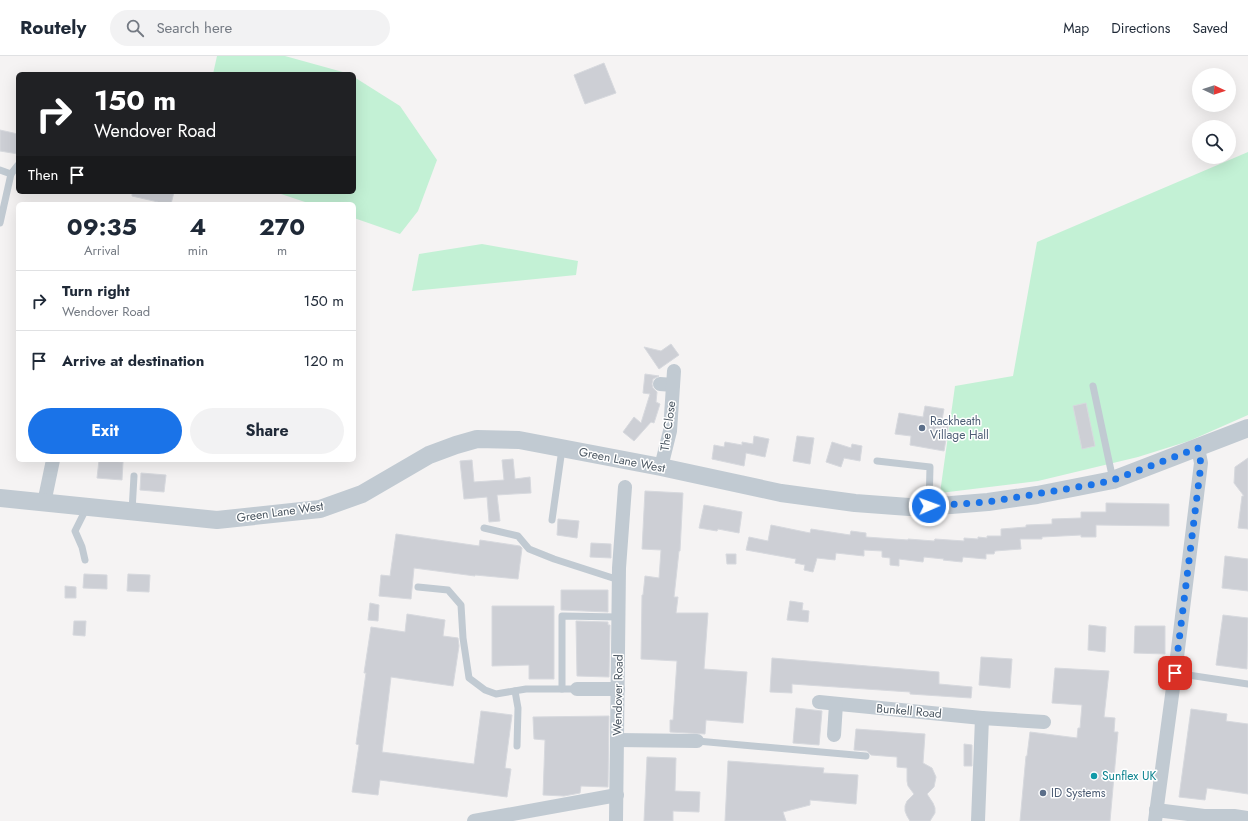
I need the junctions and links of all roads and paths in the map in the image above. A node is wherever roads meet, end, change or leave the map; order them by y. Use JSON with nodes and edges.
{"nodes":[{"id":1,"x":16,"y":168,"type":"edge"},
{"id":2,"x":0,"y":170,"type":"edge"},
{"id":3,"x":12,"y":174,"type":"junction"},
{"id":4,"x":0,"y":223,"type":"edge"},
{"id":5,"x":674,"y":371,"type":"dead end"},
{"id":6,"x":1094,"y":386,"type":"dead end"},
{"id":7,"x":1248,"y":428,"type":"edge"},
{"id":8,"x":1198,"y":448,"type":"junction"},
{"id":9,"x":562,"y":449,"type":"junction"},
{"id":10,"x":877,"y":461,"type":"dead end"},
{"id":11,"x":53,"y":462,"type":"edge"},
{"id":12,"x":661,"y":467,"type":"junction"},
{"id":13,"x":134,"y":476,"type":"dead end"},
{"id":14,"x":1113,"y":480,"type":"junction"},
{"id":15,"x":625,"y":486,"type":"dead end"},
{"id":16,"x":0,"y":498,"type":"edge"},
{"id":17,"x":44,"y":503,"type":"junction"},
{"id":18,"x":929,"y":506,"type":"junction"},
{"id":19,"x":88,"y":507,"type":"junction"},
{"id":20,"x":132,"y":512,"type":"junction"},
{"id":21,"x":552,"y":520,"type":"dead end"},
{"id":22,"x":484,"y":528,"type":"dead end"},
{"id":23,"x":85,"y":560,"type":"dead end"},
{"id":24,"x":619,"y":574,"type":"junction"},
{"id":25,"x":418,"y":587,"type":"dead end"},
{"id":26,"x":619,"y":617,"type":"junction"},
{"id":27,"x":1175,"y":673,"type":"junction"},
{"id":28,"x":1248,"y":684,"type":"edge"},
{"id":29,"x":562,"y":689,"type":"junction"},
{"id":30,"x":577,"y":689,"type":"joint"},
{"id":31,"x":618,"y":689,"type":"junction"},
{"id":32,"x":515,"y":691,"type":"junction"},
{"id":33,"x":820,"y":702,"type":"dead end"},
{"id":34,"x":836,"y":704,"type":"junction"},
{"id":35,"x":982,"y":718,"type":"junction"},
{"id":36,"x":1044,"y":722,"type":"dead end"},
{"id":37,"x":834,"y":735,"type":"dead end"},
{"id":38,"x":617,"y":740,"type":"junction"},
{"id":39,"x":696,"y":741,"type":"joint"},
{"id":40,"x":518,"y":746,"type":"dead end"},
{"id":41,"x":866,"y":756,"type":"dead end"},
{"id":42,"x":617,"y":795,"type":"junction"},
{"id":43,"x":1156,"y":816,"type":"edge"},
{"id":44,"x":1248,"y":818,"type":"edge"},
{"id":45,"x":474,"y":821,"type":"edge"},
{"id":46,"x":616,"y":821,"type":"edge"},
{"id":47,"x":978,"y":821,"type":"edge"}],
"edges":[{"from":1,"to":3,"type":"lane"},
{"from":2,"to":3,"type":"lane"},
{"from":3,"to":4,"type":"lane"},
{"from":5,"to":12,"type":"street","name":"The Close"},
{"from":6,"to":14,"type":"lane"},
{"from":7,"to":8,"type":"street","name":"Green Lane West"},
{"from":8,"to":14,"type":"street","name":"Green Lane West"},
{"from":8,"to":27,"type":"street"},
{"from":9,"to":12,"type":"street","name":"Green Lane West"},
{"from":9,"to":20,"type":"street","name":"Green Lane West"},
{"from":9,"to":21,"type":"lane"},
{"from":10,"to":18,"type":"lane"},
{"from":11,"to":17,"type":"street"},
{"from":12,"to":18,"type":"street","name":"Green Lane West"},
{"from":13,"to":20,"type":"lane"},
{"from":14,"to":18,"type":"street","name":"Green Lane West"},
{"from":15,"to":24,"type":"street","name":"Wendover Road"},
{"from":16,"to":17,"type":"street","name":"Green Lane West"},
{"from":17,"to":19,"type":"street","name":"Green Lane West"},
{"from":19,"to":20,"type":"street","name":"Green Lane West"},
{"from":19,"to":23,"type":"lane"},
{"from":22,"to":24,"type":"lane"},
{"from":24,"to":26,"type":"street","name":"Wendover Road"},
{"from":25,"to":32,"type":"lane"},
{"from":26,"to":29,"type":"lane"},
{"from":26,"to":31,"type":"street","name":"Wendover Road"},
{"from":27,"to":28,"type":"lane"},
{"from":27,"to":43,"type":"street"},
{"from":29,"to":30,"type":"lane"},
{"from":29,"to":32,"type":"lane"},
{"from":30,"to":31,"type":"street"},
{"from":31,"to":38,"type":"street","name":"Wendover Road"},
{"from":32,"to":40,"type":"lane"},
{"from":33,"to":34,"type":"street","name":"Bunkell Road"},
{"from":34,"to":35,"type":"street","name":"Bunkell Road"},
{"from":34,"to":37,"type":"street"},
{"from":35,"to":36,"type":"street","name":"Bunkell Road"},
{"from":35,"to":47,"type":"street"},
{"from":38,"to":39,"type":"street"},
{"from":38,"to":42,"type":"street","name":"Wendover Road"},
{"from":39,"to":41,"type":"lane"},
{"from":42,"to":45,"type":"street"},
{"from":42,"to":46,"type":"street","name":"Wendover Road"},
{"from":43,"to":44,"type":"street"}]}
